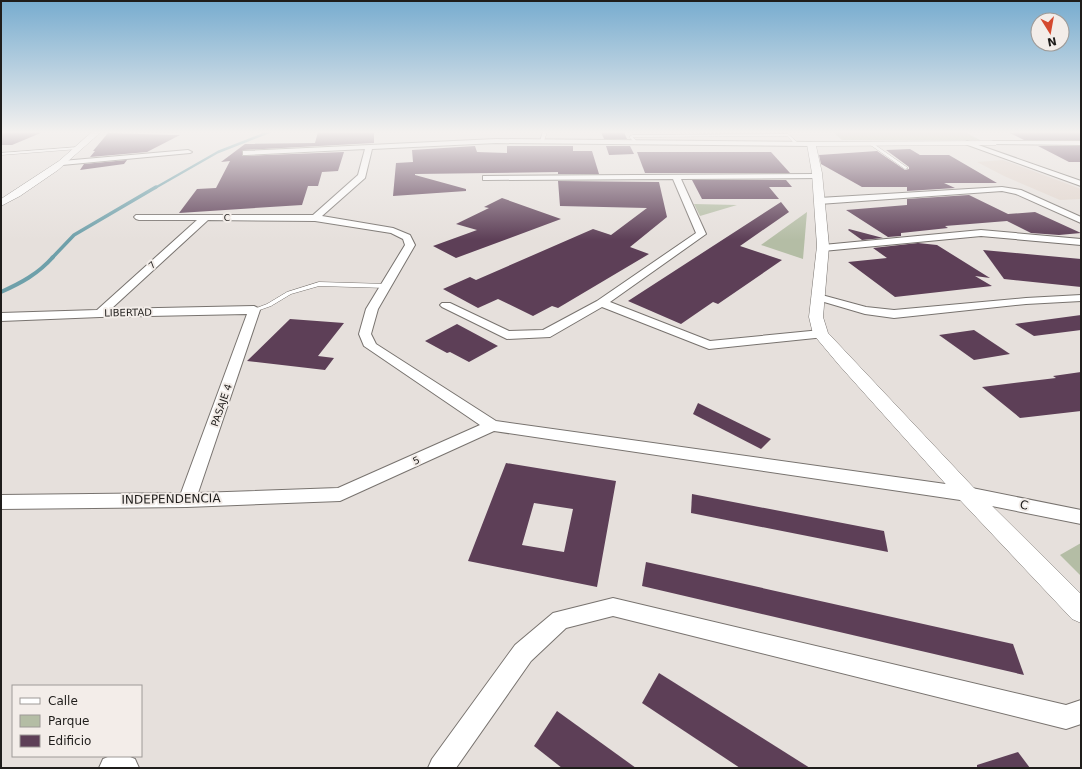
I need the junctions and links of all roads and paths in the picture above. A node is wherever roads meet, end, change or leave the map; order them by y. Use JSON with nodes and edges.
{"nodes":[{"id":1,"x":55,"y":168,"type":"edge"},
{"id":2,"x":364,"y":168,"type":"edge"},
{"id":3,"x":814,"y":168,"type":"edge"},
{"id":4,"x":1036,"y":168,"type":"edge"},
{"id":5,"x":817,"y":176,"type":"junction"},
{"id":6,"x":676,"y":177,"type":"junction"},
{"id":7,"x":486,"y":178,"type":"dead end"},
{"id":8,"x":1081,"y":184,"type":"edge"},
{"id":9,"x":819,"y":201,"type":"junction"},
{"id":10,"x":1,"y":202,"type":"edge"},
{"id":11,"x":139,"y":217,"type":"dead end"},
{"id":12,"x":205,"y":218,"type":"junction"},
{"id":13,"x":315,"y":218,"type":"junction"},
{"id":14,"x":1081,"y":220,"type":"edge"},
{"id":15,"x":1081,"y":242,"type":"edge"},
{"id":16,"x":823,"y":248,"type":"junction"},
{"id":17,"x":386,"y":286,"type":"junction"},
{"id":18,"x":818,"y":297,"type":"junction"},
{"id":19,"x":1081,"y":298,"type":"edge"},
{"id":20,"x":601,"y":303,"type":"junction"},
{"id":21,"x":446,"y":305,"type":"dead end"},
{"id":22,"x":254,"y":310,"type":"junction"},
{"id":23,"x":100,"y":313,"type":"junction"},
{"id":24,"x":1,"y":317,"type":"edge"},
{"id":25,"x":821,"y":334,"type":"junction"},
{"id":26,"x":492,"y":426,"type":"junction"},
{"id":27,"x":340,"y":494,"type":"joint"},
{"id":28,"x":967,"y":494,"type":"junction"},
{"id":29,"x":187,"y":500,"type":"junction"},
{"id":30,"x":1,"y":502,"type":"edge"},
{"id":31,"x":1081,"y":517,"type":"edge"},
{"id":32,"x":1081,"y":612,"type":"edge"},
{"id":33,"x":1081,"y":712,"type":"edge"},
{"id":34,"x":441,"y":768,"type":"edge"}],
"edges":[{"from":1,"to":10,"type":"street"},
{"from":2,"to":13,"type":"street"},
{"from":3,"to":5,"type":"street"},
{"from":4,"to":8,"type":"street"},
{"from":5,"to":6,"type":"street"},
{"from":5,"to":9,"type":"street"},
{"from":6,"to":7,"type":"street"},
{"from":6,"to":20,"type":"street"},
{"from":9,"to":14,"type":"street"},
{"from":9,"to":16,"type":"street"},
{"from":11,"to":12,"type":"street","name":"C"},
{"from":12,"to":13,"type":"street","name":"C"},
{"from":12,"to":23,"type":"street","name":"7"},
{"from":13,"to":17,"type":"street","name":"C"},
{"from":15,"to":16,"type":"street"},
{"from":16,"to":18,"type":"street"},
{"from":17,"to":22,"type":"lane"},
{"from":17,"to":26,"type":"street"},
{"from":18,"to":19,"type":"street"},
{"from":18,"to":25,"type":"street"},
{"from":20,"to":21,"type":"street"},
{"from":20,"to":25,"type":"street"},
{"from":22,"to":23,"type":"street","name":"LIBERTAD"},
{"from":22,"to":29,"type":"street","name":"PASAJE 4"},
{"from":23,"to":24,"type":"street","name":"LIBERTAD"},
{"from":25,"to":28,"type":"street"},
{"from":26,"to":27,"type":"street","name":"5"},
{"from":26,"to":28,"type":"street","name":"C"},
{"from":27,"to":29,"type":"street","name":"INDEPENDENCIA"},
{"from":28,"to":31,"type":"street","name":"C"},
{"from":28,"to":32,"type":"street"},
{"from":29,"to":30,"type":"street","name":"INDEPENDENCIA"},
{"from":33,"to":34,"type":"street"}]}
